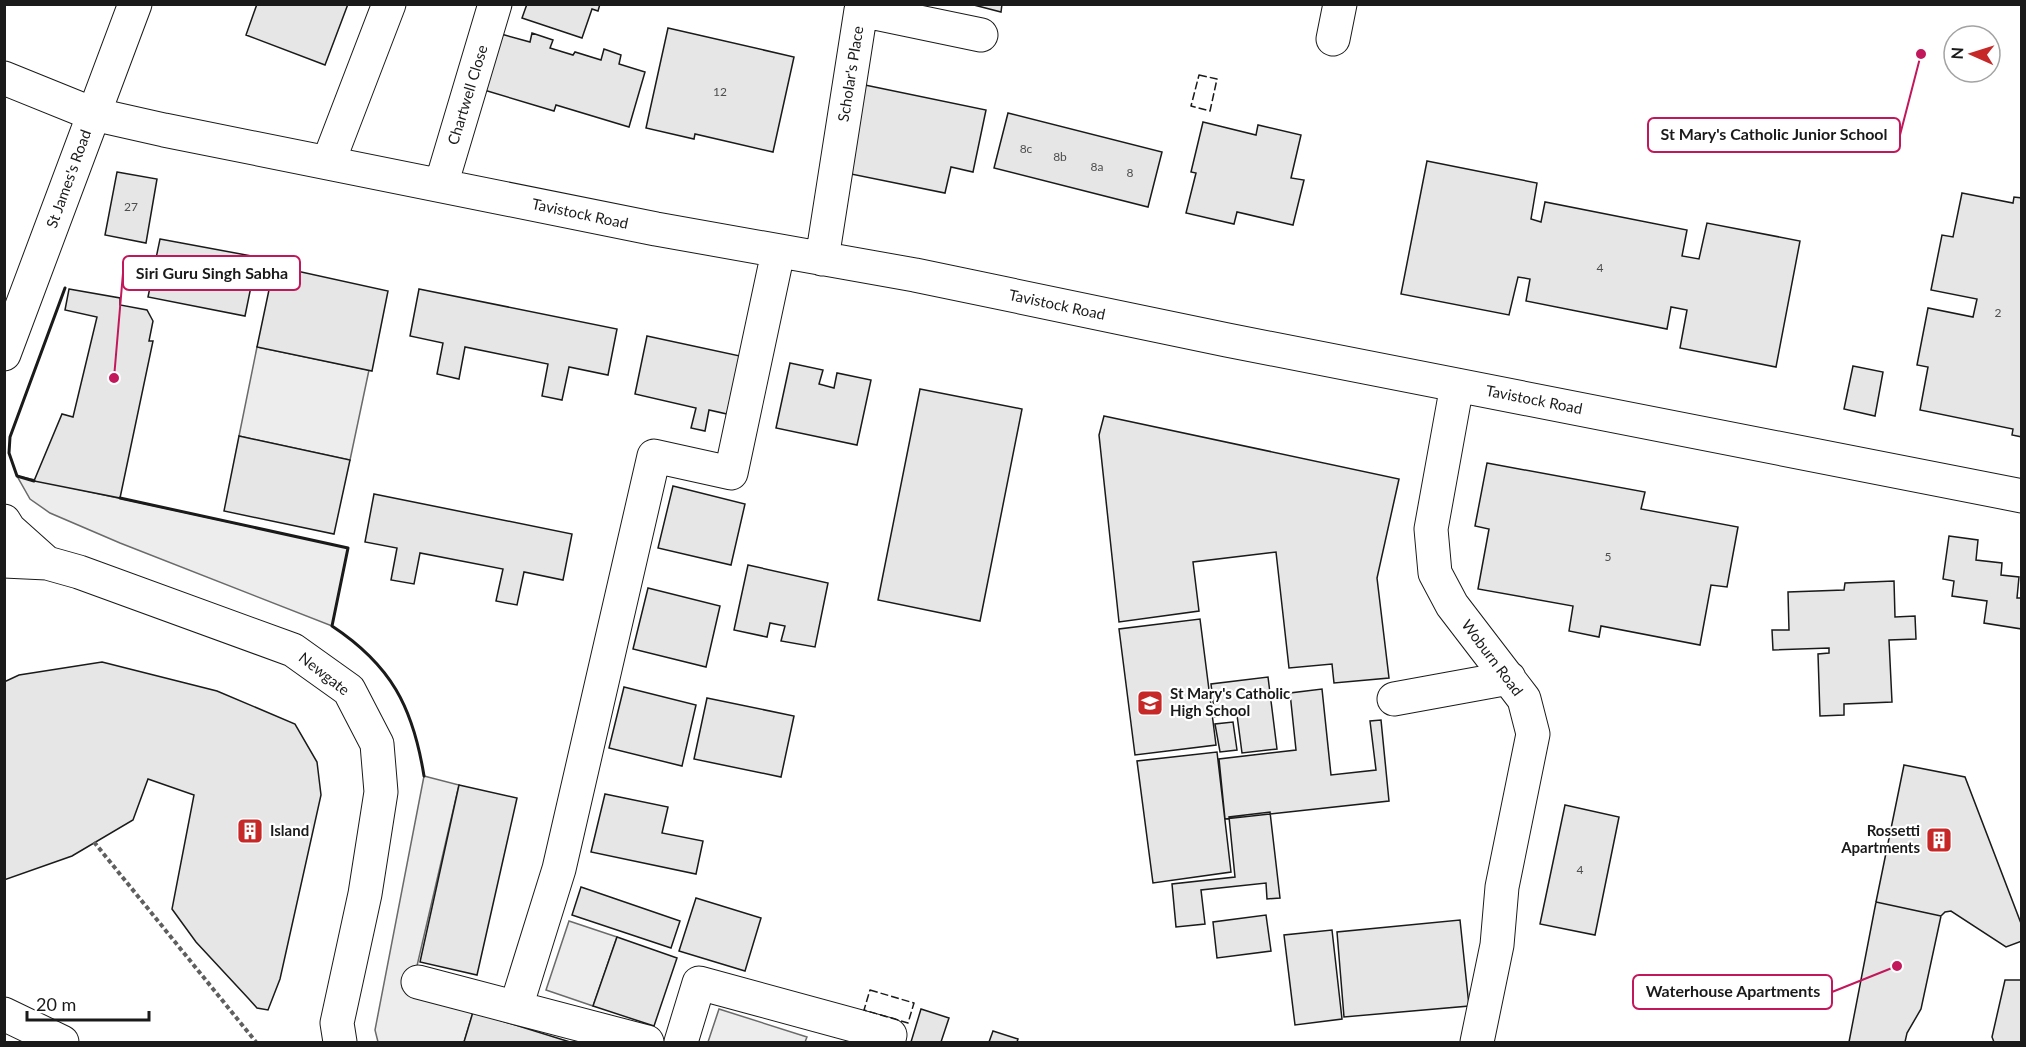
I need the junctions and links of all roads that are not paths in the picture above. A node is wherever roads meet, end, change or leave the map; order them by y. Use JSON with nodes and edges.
{"nodes":[{"id":1,"x":135,"y":4,"type":"edge"},
{"id":2,"x":389,"y":4,"type":"edge"},
{"id":3,"x":495,"y":4,"type":"edge"},
{"id":4,"x":1340,"y":4,"type":"edge"},
{"id":5,"x":981,"y":35,"type":"dead end"},
{"id":6,"x":1333,"y":39,"type":"dead end"},
{"id":7,"x":4,"y":78,"type":"edge"},
{"id":8,"x":93,"y":114,"type":"junction"},
{"id":9,"x":328,"y":163,"type":"junction"},
{"id":10,"x":441,"y":185,"type":"junction"},
{"id":11,"x":778,"y":252,"type":"junction"},
{"id":12,"x":822,"y":259,"type":"junction"},
{"id":13,"x":4,"y":354,"type":"edge"},
{"id":14,"x":1456,"y":385,"type":"junction"},
{"id":15,"x":2022,"y":496,"type":"edge"},
{"id":16,"x":4,"y":520,"type":"edge"},
{"id":17,"x":4,"y":561,"type":"edge"},
{"id":18,"x":47,"y":563,"type":"junction"},
{"id":19,"x":1509,"y":678,"type":"junction"},
{"id":20,"x":1394,"y":699,"type":"dead end"},
{"id":21,"x":418,"y":982,"type":"dead end"},
{"id":22,"x":516,"y":1007,"type":"junction"},
{"id":23,"x":4,"y":1014,"type":"edge"},
{"id":24,"x":333,"y":1036,"type":"edge"},
{"id":25,"x":62,"y":1042,"type":"edge"},
{"id":26,"x":647,"y":1042,"type":"edge"},
{"id":27,"x":681,"y":1042,"type":"edge"},
{"id":28,"x":888,"y":1042,"type":"edge"},
{"id":29,"x":1477,"y":1042,"type":"edge"}],
"edges":[{"from":1,"to":8,"type":"street","name":"St James's Road"},
{"from":2,"to":9,"type":"street"},
{"from":3,"to":10,"type":"street","name":"Chartwell Close"},
{"from":4,"to":6,"type":"street"},
{"from":5,"to":12,"type":"street","name":"Scholar's Place"},
{"from":7,"to":8,"type":"street","name":"Tavistock Road"},
{"from":8,"to":9,"type":"street","name":"Tavistock Road"},
{"from":8,"to":13,"type":"street","name":"St James's Road"},
{"from":9,"to":10,"type":"street","name":"Tavistock Road"},
{"from":10,"to":11,"type":"street","name":"Tavistock Road"},
{"from":11,"to":12,"type":"street","name":"Tavistock Road"},
{"from":11,"to":22,"type":"street"},
{"from":12,"to":14,"type":"street","name":"Tavistock Road"},
{"from":14,"to":15,"type":"street","name":"Tavistock Road"},
{"from":14,"to":19,"type":"street","name":"Woburn Road"},
{"from":16,"to":18,"type":"street"},
{"from":17,"to":18,"type":"street"},
{"from":18,"to":24,"type":"street","name":"Newgate"},
{"from":19,"to":20,"type":"street"},
{"from":19,"to":29,"type":"street","name":"Woburn Road"},
{"from":21,"to":22,"type":"street"},
{"from":22,"to":26,"type":"street"},
{"from":23,"to":25,"type":"street"},
{"from":27,"to":28,"type":"street"}]}
